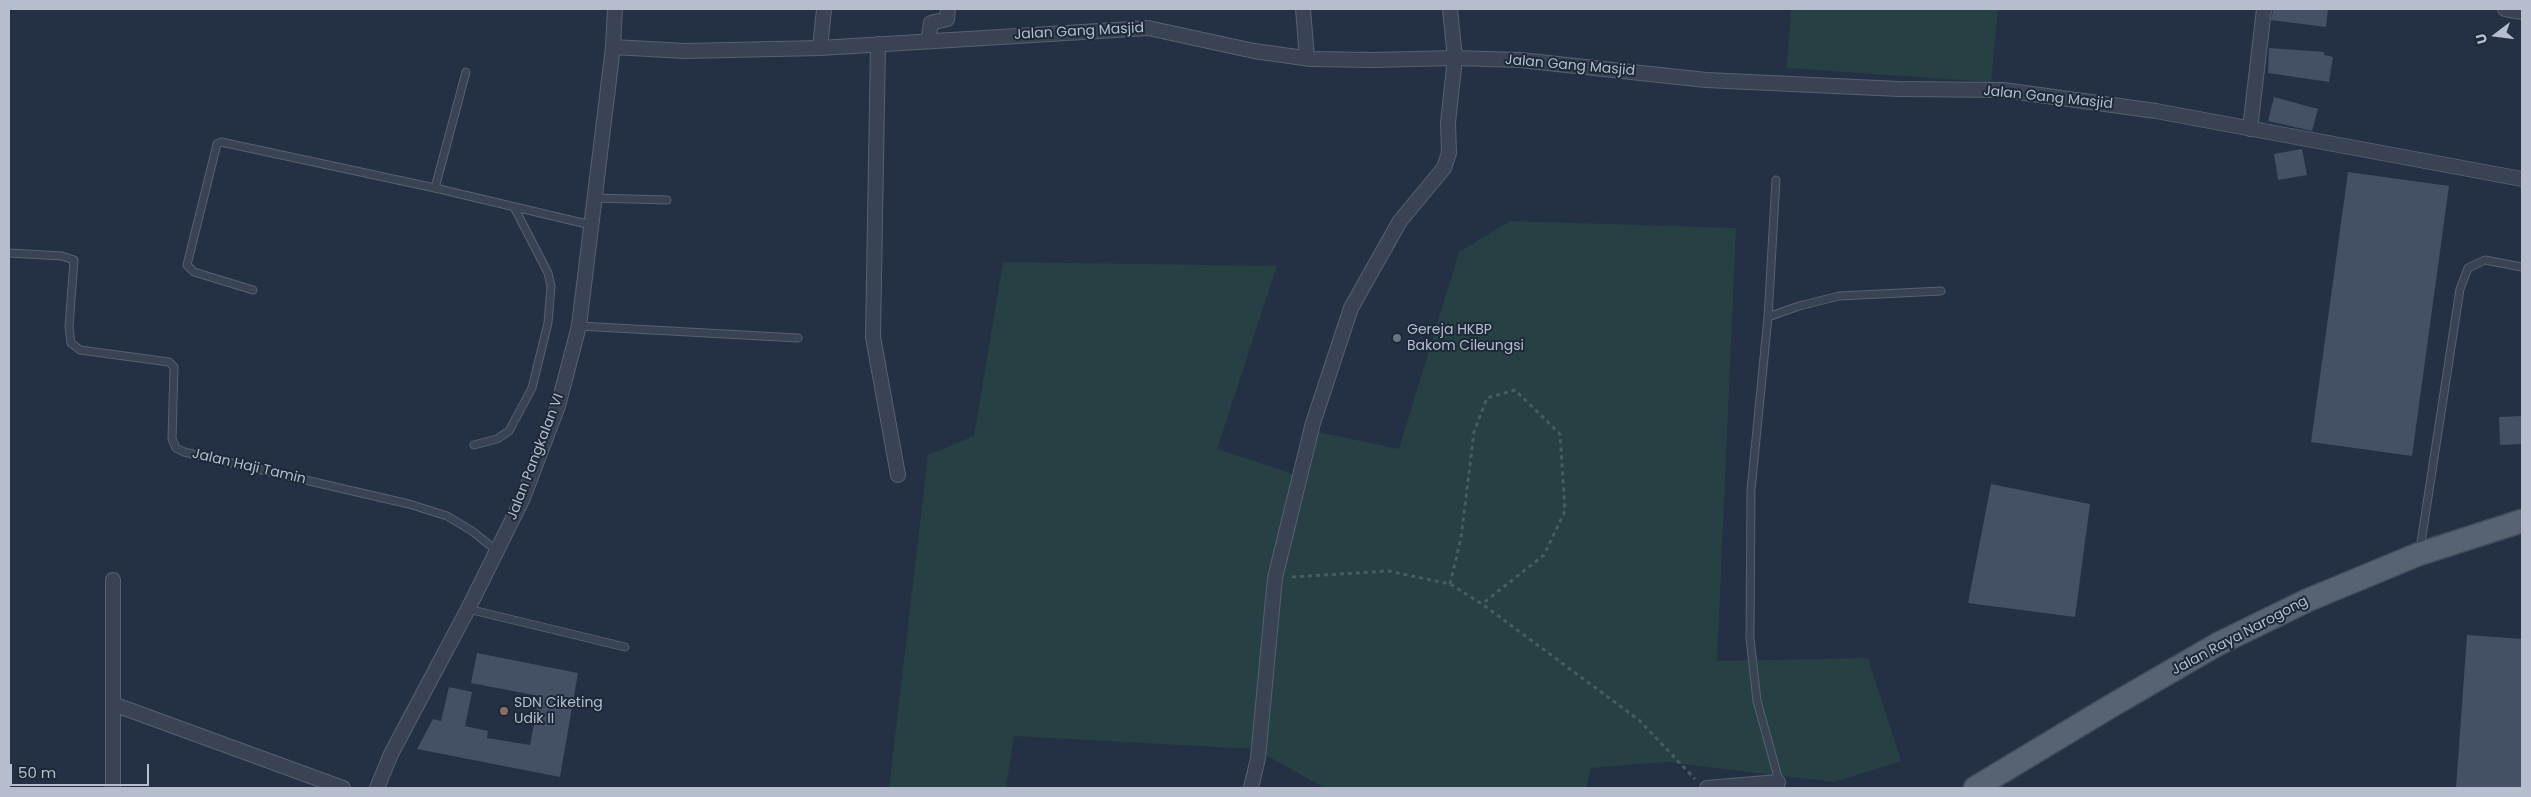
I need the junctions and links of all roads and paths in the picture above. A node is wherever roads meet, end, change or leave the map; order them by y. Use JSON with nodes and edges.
{"nodes":[{"id":1,"x":615,"y":9,"type":"edge"},
{"id":2,"x":824,"y":9,"type":"edge"},
{"id":3,"x":948,"y":9,"type":"edge"},
{"id":4,"x":1302,"y":9,"type":"edge"},
{"id":5,"x":1450,"y":9,"type":"edge"},
{"id":6,"x":2264,"y":9,"type":"edge"},
{"id":7,"x":2505,"y":9,"type":"edge"},
{"id":8,"x":2522,"y":12,"type":"edge"},
{"id":9,"x":928,"y":41,"type":"junction"},
{"id":10,"x":878,"y":44,"type":"junction"},
{"id":11,"x":613,"y":47,"type":"junction"},
{"id":12,"x":820,"y":48,"type":"junction"},
{"id":13,"x":1306,"y":58,"type":"junction"},
{"id":14,"x":1454,"y":58,"type":"junction"},
{"id":15,"x":466,"y":72,"type":"dead end"},
{"id":16,"x":2250,"y":129,"type":"junction"},
{"id":17,"x":2522,"y":179,"type":"edge"},
{"id":18,"x":1776,"y":180,"type":"dead end"},
{"id":19,"x":435,"y":188,"type":"junction"},
{"id":20,"x":593,"y":198,"type":"junction"},
{"id":21,"x":667,"y":200,"type":"dead end"},
{"id":22,"x":514,"y":207,"type":"junction"},
{"id":23,"x":591,"y":225,"type":"junction"},
{"id":24,"x":9,"y":253,"type":"edge"},
{"id":25,"x":2522,"y":268,"type":"edge"},
{"id":26,"x":253,"y":290,"type":"dead end"},
{"id":27,"x":1941,"y":291,"type":"dead end"},
{"id":28,"x":1768,"y":317,"type":"junction"},
{"id":29,"x":579,"y":326,"type":"junction"},
{"id":30,"x":798,"y":338,"type":"dead end"},
{"id":31,"x":474,"y":445,"type":"dead end"},
{"id":32,"x":898,"y":475,"type":"dead end"},
{"id":33,"x":2522,"y":521,"type":"edge"},
{"id":34,"x":497,"y":551,"type":"junction"},
{"id":35,"x":2419,"y":554,"type":"junction"},
{"id":36,"x":1275,"y":578,"type":"junction"},
{"id":37,"x":113,"y":580,"type":"dead end"},
{"id":38,"x":1450,"y":584,"type":"junction"},
{"id":39,"x":1482,"y":604,"type":"junction"},
{"id":40,"x":468,"y":609,"type":"junction"},
{"id":41,"x":625,"y":647,"type":"dead end"},
{"id":42,"x":113,"y":704,"type":"junction"},
{"id":43,"x":1702,"y":785,"type":"edge"},
{"id":44,"x":1780,"y":785,"type":"edge"},
{"id":45,"x":113,"y":788,"type":"edge"},
{"id":46,"x":343,"y":788,"type":"edge"},
{"id":47,"x":377,"y":788,"type":"edge"},
{"id":48,"x":1251,"y":788,"type":"edge"},
{"id":49,"x":1975,"y":788,"type":"edge"}],
"edges":[{"from":1,"to":11,"type":"street","name":"Jalan Pangkalan VI"},
{"from":2,"to":12,"type":"street"},
{"from":3,"to":9,"type":"street"},
{"from":4,"to":13,"type":"street"},
{"from":5,"to":14,"type":"street"},
{"from":6,"to":16,"type":"street"},
{"from":7,"to":8,"type":"street"},
{"from":9,"to":10,"type":"street","name":"Jalan Gang Masjid"},
{"from":9,"to":13,"type":"street","name":"Jalan Gang Masjid"},
{"from":10,"to":12,"type":"street","name":"Jalan Gang Masjid"},
{"from":10,"to":32,"type":"street"},
{"from":11,"to":12,"type":"street","name":"Jalan Gang Masjid"},
{"from":11,"to":20,"type":"street","name":"Jalan Pangkalan VI"},
{"from":13,"to":14,"type":"street","name":"Jalan Gang Masjid"},
{"from":14,"to":16,"type":"street","name":"Jalan Gang Masjid"},
{"from":14,"to":36,"type":"street"},
{"from":15,"to":19,"type":"lane"},
{"from":16,"to":17,"type":"street","name":"Jalan Gang Masjid"},
{"from":18,"to":28,"type":"lane"},
{"from":19,"to":22,"type":"lane"},
{"from":19,"to":26,"type":"lane"},
{"from":20,"to":21,"type":"lane"},
{"from":20,"to":23,"type":"street","name":"Jalan Pangkalan VI"},
{"from":22,"to":23,"type":"lane"},
{"from":22,"to":31,"type":"lane"},
{"from":23,"to":29,"type":"street","name":"Jalan Pangkalan VI"},
{"from":24,"to":34,"type":"lane","name":"Jalan Haji Tamin"},
{"from":25,"to":35,"type":"lane"},
{"from":27,"to":28,"type":"lane"},
{"from":28,"to":44,"type":"lane"},
{"from":29,"to":30,"type":"lane"},
{"from":29,"to":34,"type":"street","name":"Jalan Pangkalan VI"},
{"from":33,"to":35,"type":"main road","name":"Jalan Raya Narogong"},
{"from":34,"to":40,"type":"street","name":"Jalan Pangkalan VI"},
{"from":35,"to":49,"type":"main road","name":"Jalan Raya Narogong"},
{"from":36,"to":38,"type":"path"},
{"from":36,"to":48,"type":"street"},
{"from":37,"to":42,"type":"street"},
{"from":38,"to":39,"type":"path"},
{"from":38,"to":39,"type":"path"},
{"from":39,"to":43,"type":"path"},
{"from":40,"to":41,"type":"lane"},
{"from":40,"to":47,"type":"street","name":"Jalan Pangkalan VI"},
{"from":42,"to":45,"type":"street"},
{"from":42,"to":46,"type":"street"},
{"from":43,"to":44,"type":"street"}]}
